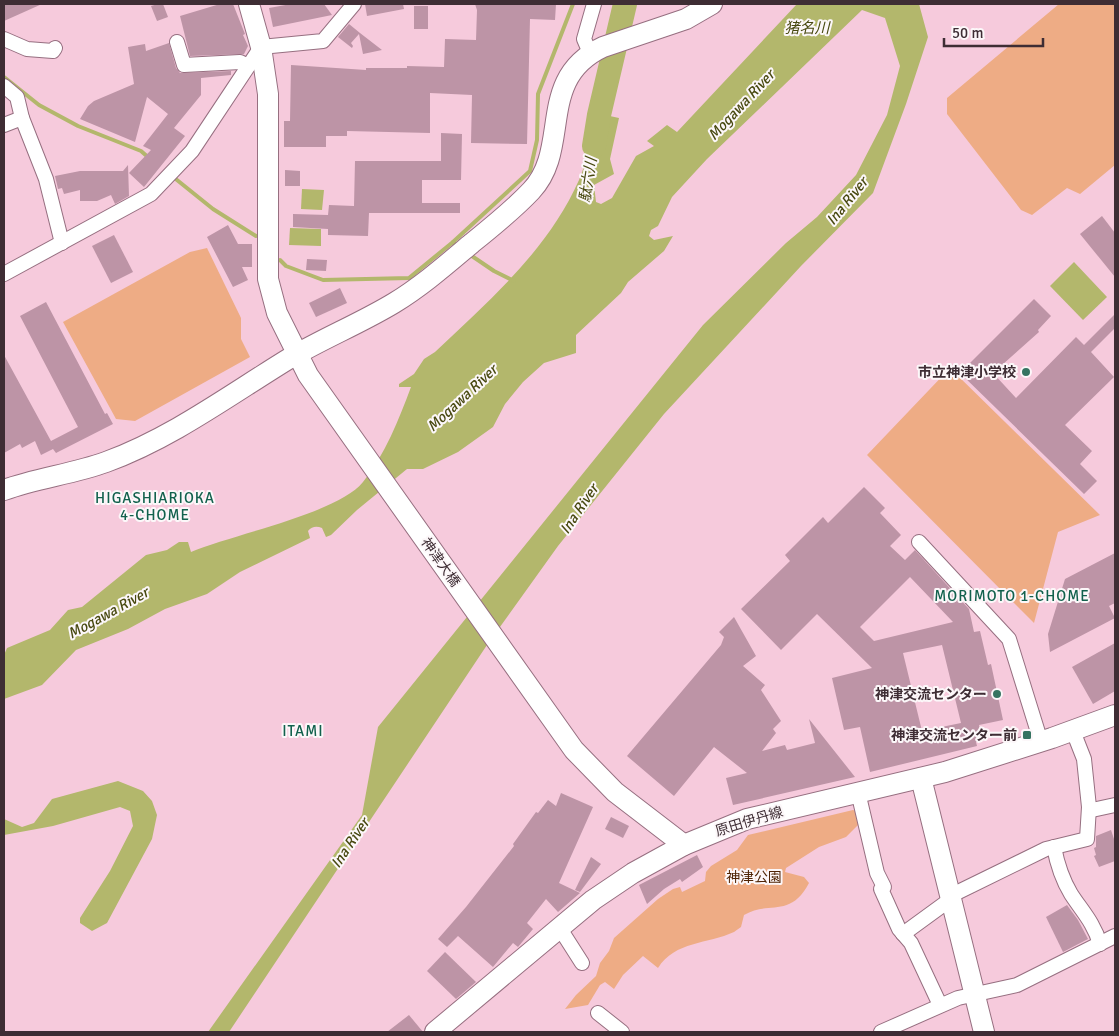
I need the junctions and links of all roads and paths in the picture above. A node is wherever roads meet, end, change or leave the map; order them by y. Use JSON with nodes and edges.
{"nodes":[{"id":1,"x":249,"y":4,"type":"edge"},
{"id":2,"x":354,"y":4,"type":"edge"},
{"id":3,"x":594,"y":4,"type":"edge"},
{"id":4,"x":712,"y":4,"type":"edge"},
{"id":5,"x":4,"y":39,"type":"edge"},
{"id":6,"x":177,"y":42,"type":"dead end"},
{"id":7,"x":261,"y":47,"type":"junction"},
{"id":8,"x":55,"y":48,"type":"dead end"},
{"id":9,"x":597,"y":50,"type":"junction"},
{"id":10,"x":248,"y":66,"type":"junction"},
{"id":11,"x":4,"y":86,"type":"edge"},
{"id":12,"x":22,"y":118,"type":"junction"},
{"id":13,"x":4,"y":125,"type":"edge"},
{"id":14,"x":62,"y":243,"type":"junction"},
{"id":15,"x":4,"y":274,"type":"edge"},
{"id":16,"x":296,"y":354,"type":"junction"},
{"id":17,"x":4,"y":490,"type":"edge"},
{"id":18,"x":919,"y":542,"type":"dead end"},
{"id":19,"x":1115,"y":715,"type":"edge"},
{"id":20,"x":1073,"y":731,"type":"junction"},
{"id":21,"x":1041,"y":742,"type":"junction"},
{"id":22,"x":921,"y":778,"type":"junction"},
{"id":23,"x":858,"y":792,"type":"junction"},
{"id":24,"x":1115,"y":805,"type":"edge"},
{"id":25,"x":1089,"y":807,"type":"junction"},
{"id":26,"x":684,"y":845,"type":"junction"},
{"id":27,"x":1054,"y":846,"type":"junction"},
{"id":28,"x":950,"y":897,"type":"junction"},
{"id":29,"x":559,"y":928,"type":"junction"},
{"id":30,"x":903,"y":934,"type":"junction"},
{"id":31,"x":1115,"y":936,"type":"edge"},
{"id":32,"x":1100,"y":944,"type":"junction"},
{"id":33,"x":582,"y":962,"type":"dead end"},
{"id":34,"x":973,"y":996,"type":"junction"},
{"id":35,"x":940,"y":1005,"type":"junction"},
{"id":36,"x":598,"y":1013,"type":"dead end"},
{"id":37,"x":436,"y":1032,"type":"edge"},
{"id":38,"x":622,"y":1032,"type":"edge"},
{"id":39,"x":881,"y":1032,"type":"edge"},
{"id":40,"x":984,"y":1032,"type":"edge"}],
"edges":[{"from":1,"to":7,"type":"street","name":"神津大橋"},
{"from":2,"to":7,"type":"street"},
{"from":3,"to":9,"type":"street"},
{"from":4,"to":9,"type":"street"},
{"from":5,"to":8,"type":"street"},
{"from":6,"to":10,"type":"street"},
{"from":7,"to":10,"type":"street"},
{"from":7,"to":16,"type":"street","name":"神津大橋"},
{"from":9,"to":16,"type":"street"},
{"from":10,"to":14,"type":"street"},
{"from":11,"to":12,"type":"street"},
{"from":12,"to":13,"type":"street"},
{"from":12,"to":14,"type":"street"},
{"from":14,"to":15,"type":"street"},
{"from":16,"to":17,"type":"street"},
{"from":16,"to":26,"type":"street","name":"神津大橋"},
{"from":18,"to":21,"type":"street"},
{"from":19,"to":20,"type":"street","name":"原田伊丹線"},
{"from":20,"to":21,"type":"street","name":"原田伊丹線"},
{"from":20,"to":25,"type":"street"},
{"from":21,"to":22,"type":"street","name":"原田伊丹線"},
{"from":22,"to":23,"type":"street","name":"原田伊丹線"},
{"from":22,"to":28,"type":"street"},
{"from":23,"to":26,"type":"street","name":"原田伊丹線"},
{"from":23,"to":30,"type":"street"},
{"from":24,"to":25,"type":"street"},
{"from":25,"to":27,"type":"street"},
{"from":26,"to":29,"type":"street","name":"原田伊丹線"},
{"from":27,"to":28,"type":"street"},
{"from":27,"to":32,"type":"street"},
{"from":28,"to":30,"type":"street"},
{"from":28,"to":34,"type":"street"},
{"from":29,"to":33,"type":"street"},
{"from":29,"to":37,"type":"street","name":"原田伊丹線"},
{"from":30,"to":35,"type":"street"},
{"from":31,"to":32,"type":"street"},
{"from":32,"to":34,"type":"street"},
{"from":34,"to":35,"type":"street"},
{"from":34,"to":40,"type":"street"},
{"from":35,"to":39,"type":"street"},
{"from":36,"to":38,"type":"street"}]}
